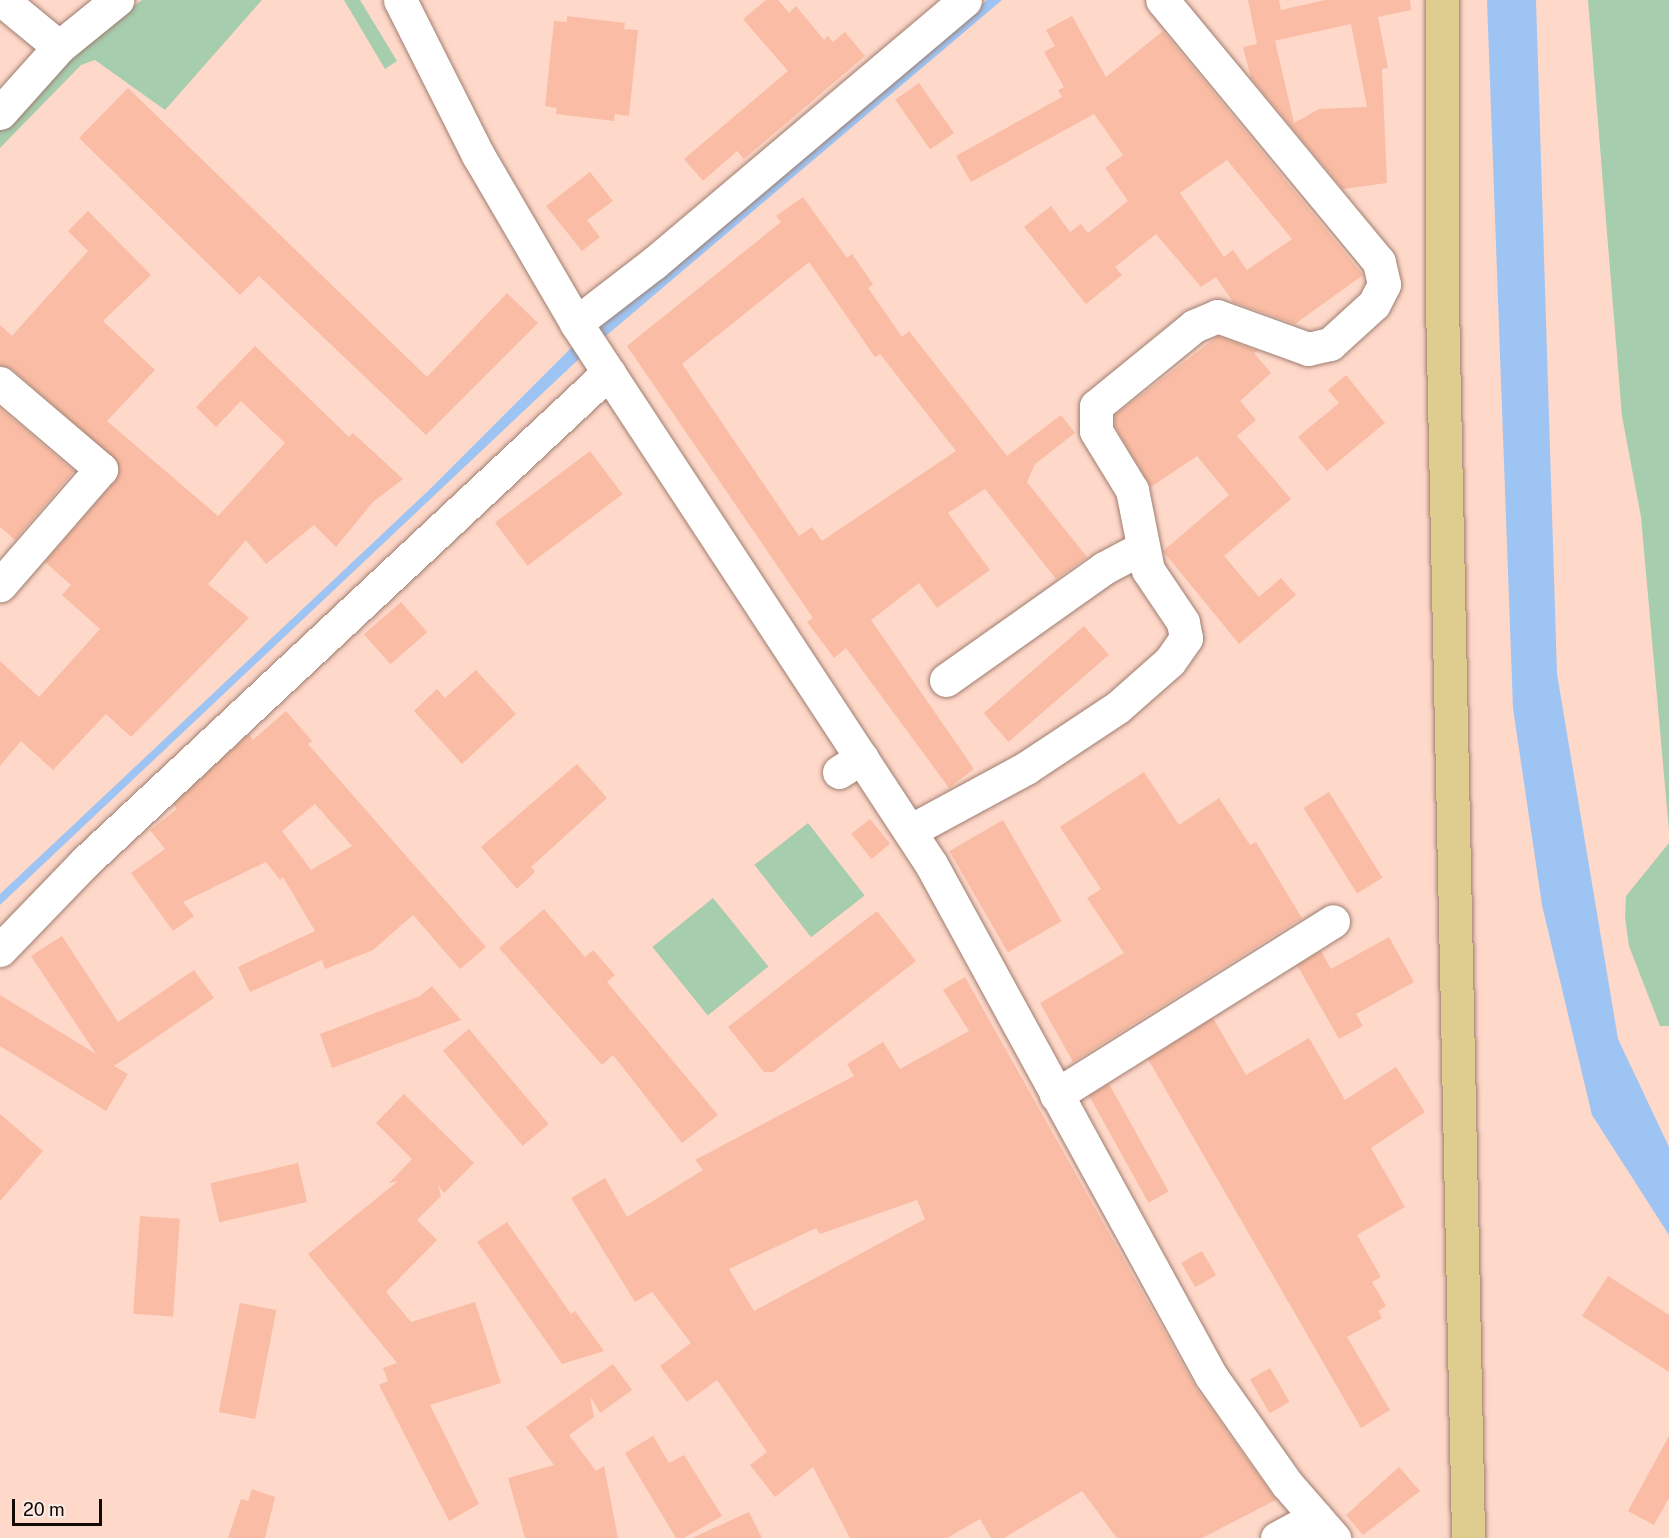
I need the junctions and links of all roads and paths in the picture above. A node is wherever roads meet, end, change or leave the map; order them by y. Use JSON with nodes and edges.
{"nodes":[{"id":1,"x":2,"y":0,"type":"edge"},
{"id":2,"x":117,"y":0,"type":"edge"},
{"id":3,"x":400,"y":0,"type":"edge"},
{"id":4,"x":965,"y":0,"type":"edge"},
{"id":5,"x":1162,"y":0,"type":"edge"},
{"id":6,"x":1442,"y":0,"type":"edge"},
{"id":7,"x":59,"y":47,"type":"junction"},
{"id":8,"x":0,"y":112,"type":"edge"},
{"id":9,"x":590,"y":345,"type":"junction"},
{"id":10,"x":0,"y":383,"type":"edge"},
{"id":11,"x":1140,"y":549,"type":"junction"},
{"id":12,"x":0,"y":585,"type":"edge"},
{"id":13,"x":946,"y":680,"type":"dead end"},
{"id":14,"x":910,"y":831,"type":"junction"},
{"id":15,"x":1334,"y":921,"type":"dead end"},
{"id":16,"x":0,"y":950,"type":"edge"},
{"id":17,"x":1056,"y":1095,"type":"junction"},
{"id":18,"x":1325,"y":1527,"type":"edge"},
{"id":19,"x":1277,"y":1538,"type":"edge"},
{"id":20,"x":1468,"y":1538,"type":"edge"}],
"edges":[{"from":1,"to":7,"type":"street"},
{"from":2,"to":7,"type":"street"},
{"from":3,"to":9,"type":"street"},
{"from":4,"to":9,"type":"street"},
{"from":5,"to":11,"type":"street"},
{"from":6,"to":20,"type":"main road"},
{"from":7,"to":8,"type":"street"},
{"from":9,"to":14,"type":"street"},
{"from":9,"to":16,"type":"street"},
{"from":10,"to":12,"type":"street"},
{"from":11,"to":13,"type":"street"},
{"from":11,"to":14,"type":"street"},
{"from":14,"to":17,"type":"street"},
{"from":15,"to":17,"type":"street"},
{"from":17,"to":18,"type":"street"},
{"from":18,"to":19,"type":"street"}]}
